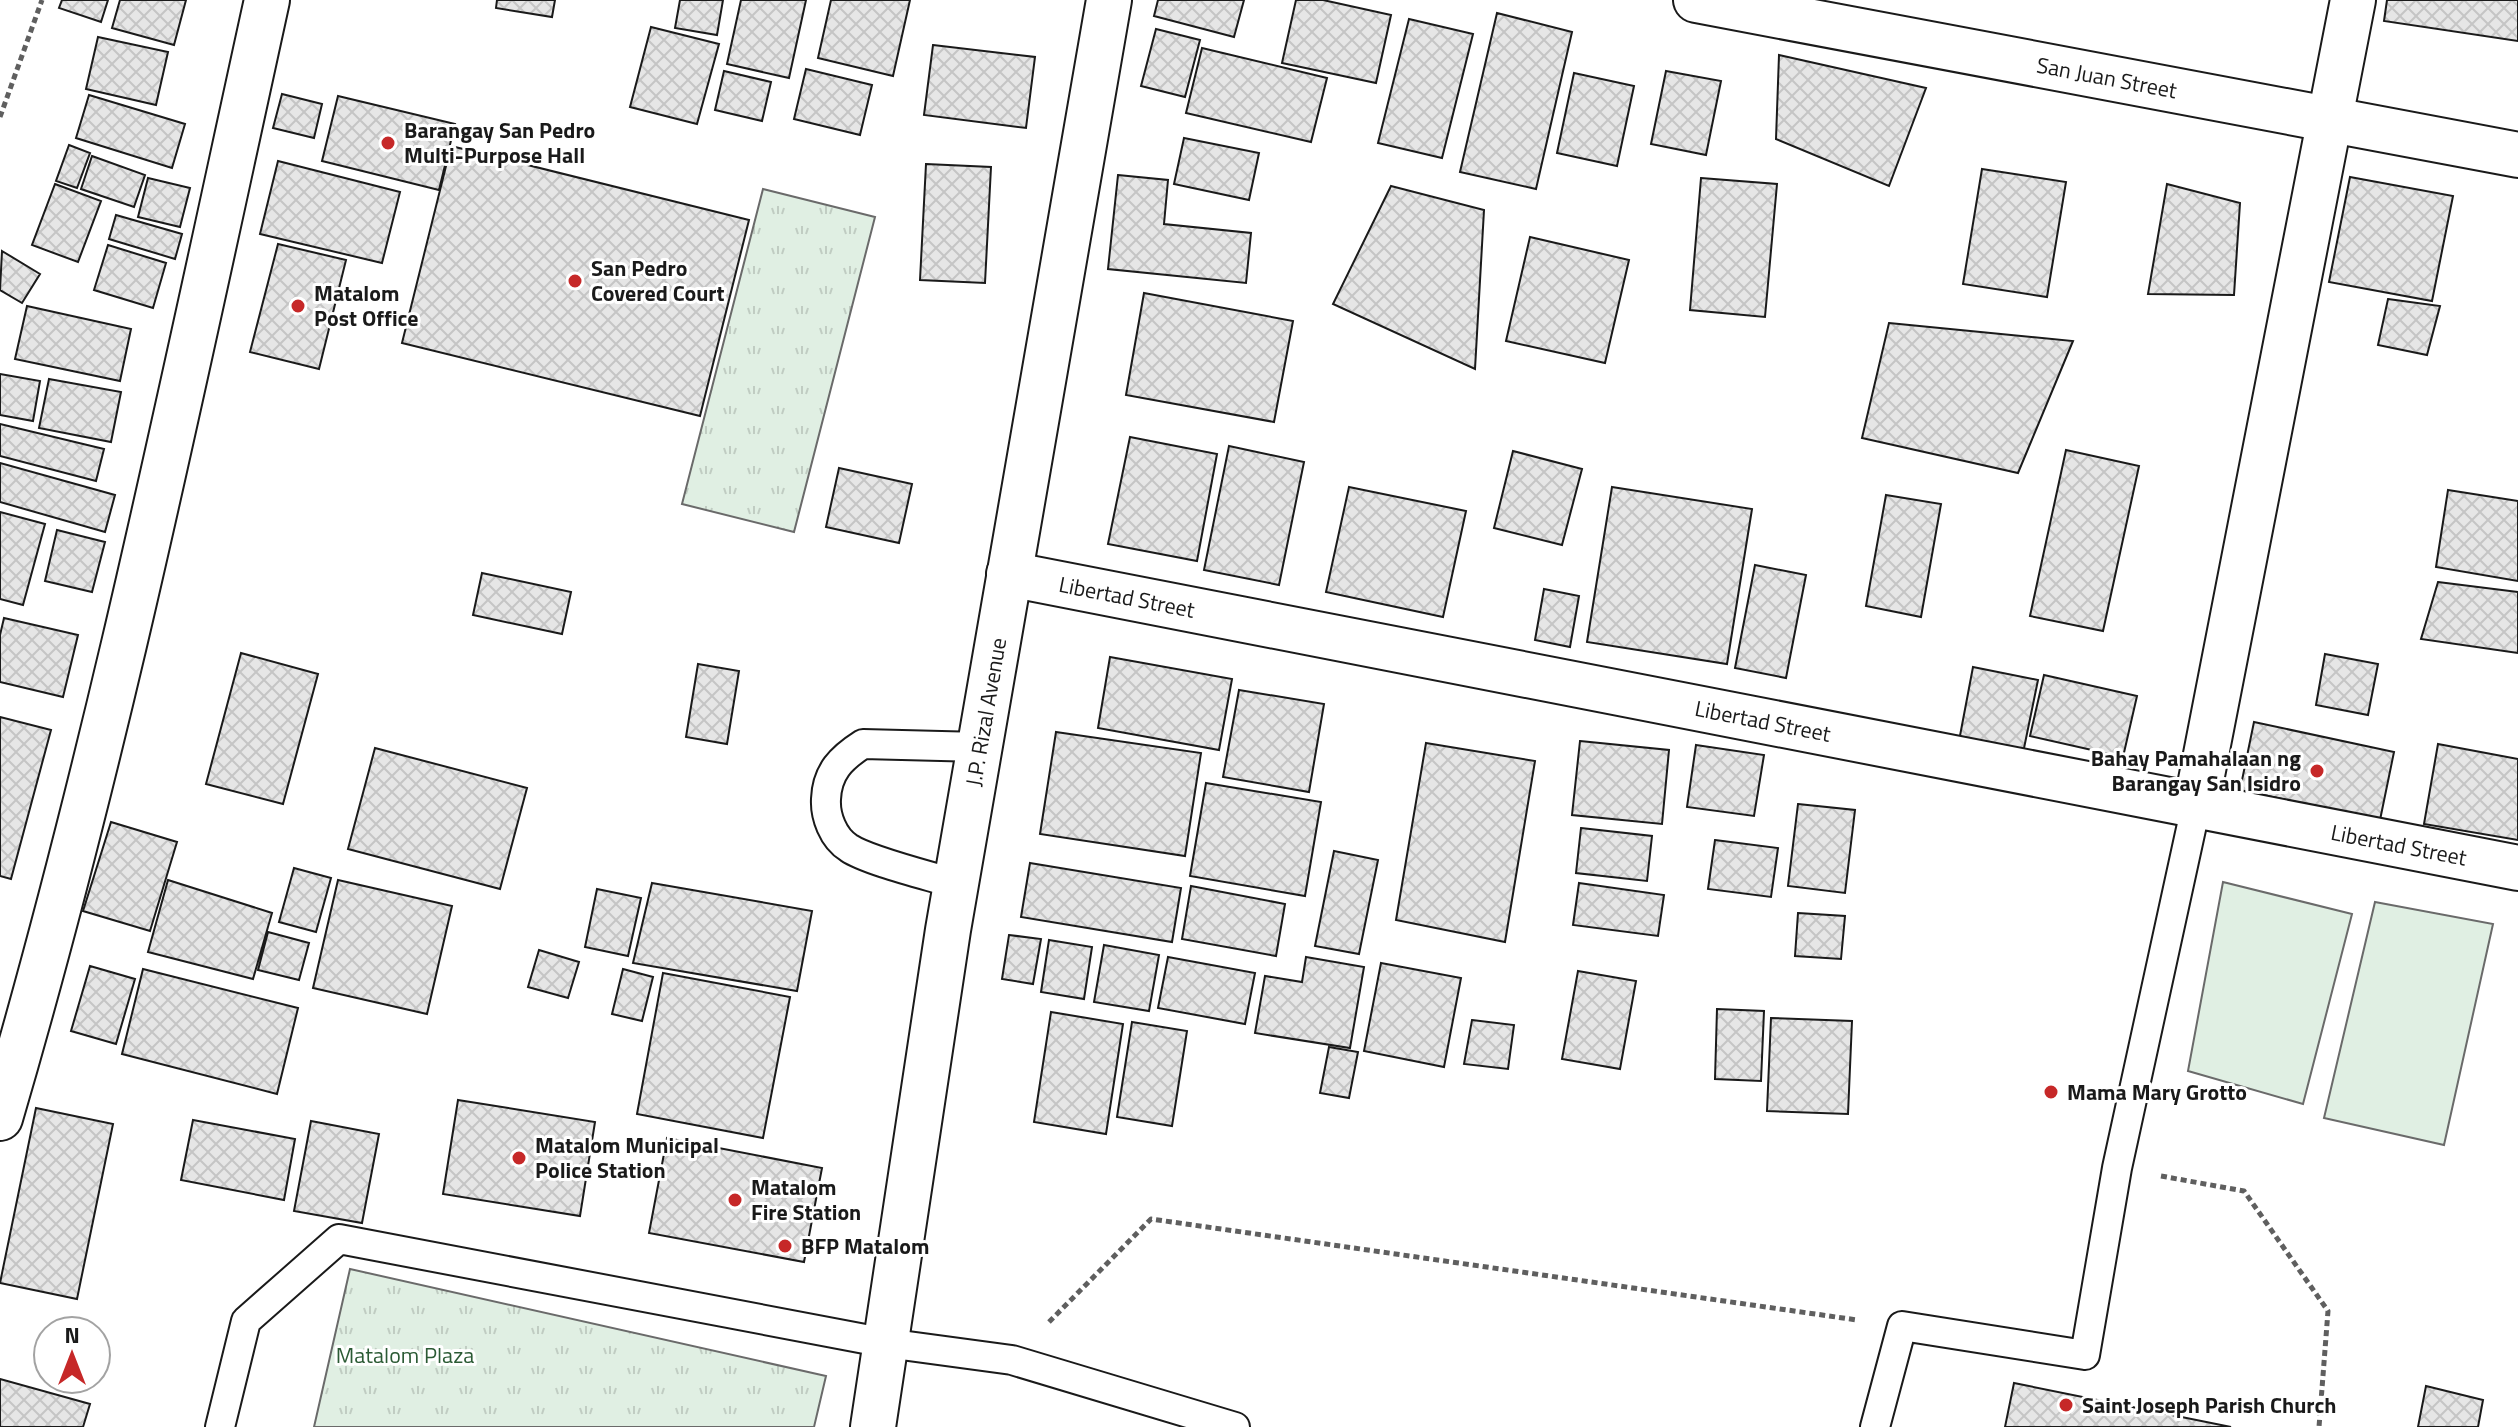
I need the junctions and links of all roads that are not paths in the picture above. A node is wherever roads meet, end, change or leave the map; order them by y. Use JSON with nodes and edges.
{"nodes":[{"id":1,"x":267,"y":0,"type":"edge"},
{"id":2,"x":1109,"y":0,"type":"edge"},
{"id":3,"x":1696,"y":0,"type":"edge"},
{"id":4,"x":2353,"y":0,"type":"edge"},
{"id":5,"x":2328,"y":118,"type":"junction"},
{"id":6,"x":2518,"y":155,"type":"edge"},
{"id":7,"x":1009,"y":574,"type":"junction"},
{"id":8,"x":980,"y":747,"type":"junction"},
{"id":9,"x":2196,"y":806,"type":"junction"},
{"id":10,"x":2518,"y":868,"type":"edge"},
{"id":11,"x":956,"y":884,"type":"junction"},
{"id":12,"x":0,"y":1118,"type":"edge"},
{"id":13,"x":886,"y":1343,"type":"junction"},
{"id":14,"x":220,"y":1427,"type":"edge"},
{"id":15,"x":873,"y":1427,"type":"edge"},
{"id":16,"x":1235,"y":1427,"type":"edge"},
{"id":17,"x":1875,"y":1427,"type":"edge"}],
"edges":[{"from":1,"to":12,"type":"street"},
{"from":2,"to":7,"type":"street","name":"J.P. Rizal Avenue"},
{"from":3,"to":5,"type":"street","name":"San Juan Street"},
{"from":4,"to":5,"type":"street"},
{"from":5,"to":6,"type":"street","name":"San Juan Street"},
{"from":5,"to":9,"type":"street"},
{"from":7,"to":8,"type":"street","name":"J.P. Rizal Avenue"},
{"from":7,"to":9,"type":"street","name":"Libertad Street"},
{"from":8,"to":11,"type":"street","name":"J.P. Rizal Avenue"},
{"from":8,"to":11,"type":"lane"},
{"from":9,"to":10,"type":"street","name":"Libertad Street"},
{"from":9,"to":17,"type":"lane"},
{"from":11,"to":13,"type":"street","name":"J.P. Rizal Avenue"},
{"from":13,"to":14,"type":"lane"},
{"from":13,"to":15,"type":"street","name":"J.P. Rizal Avenue"},
{"from":13,"to":16,"type":"lane"}]}
